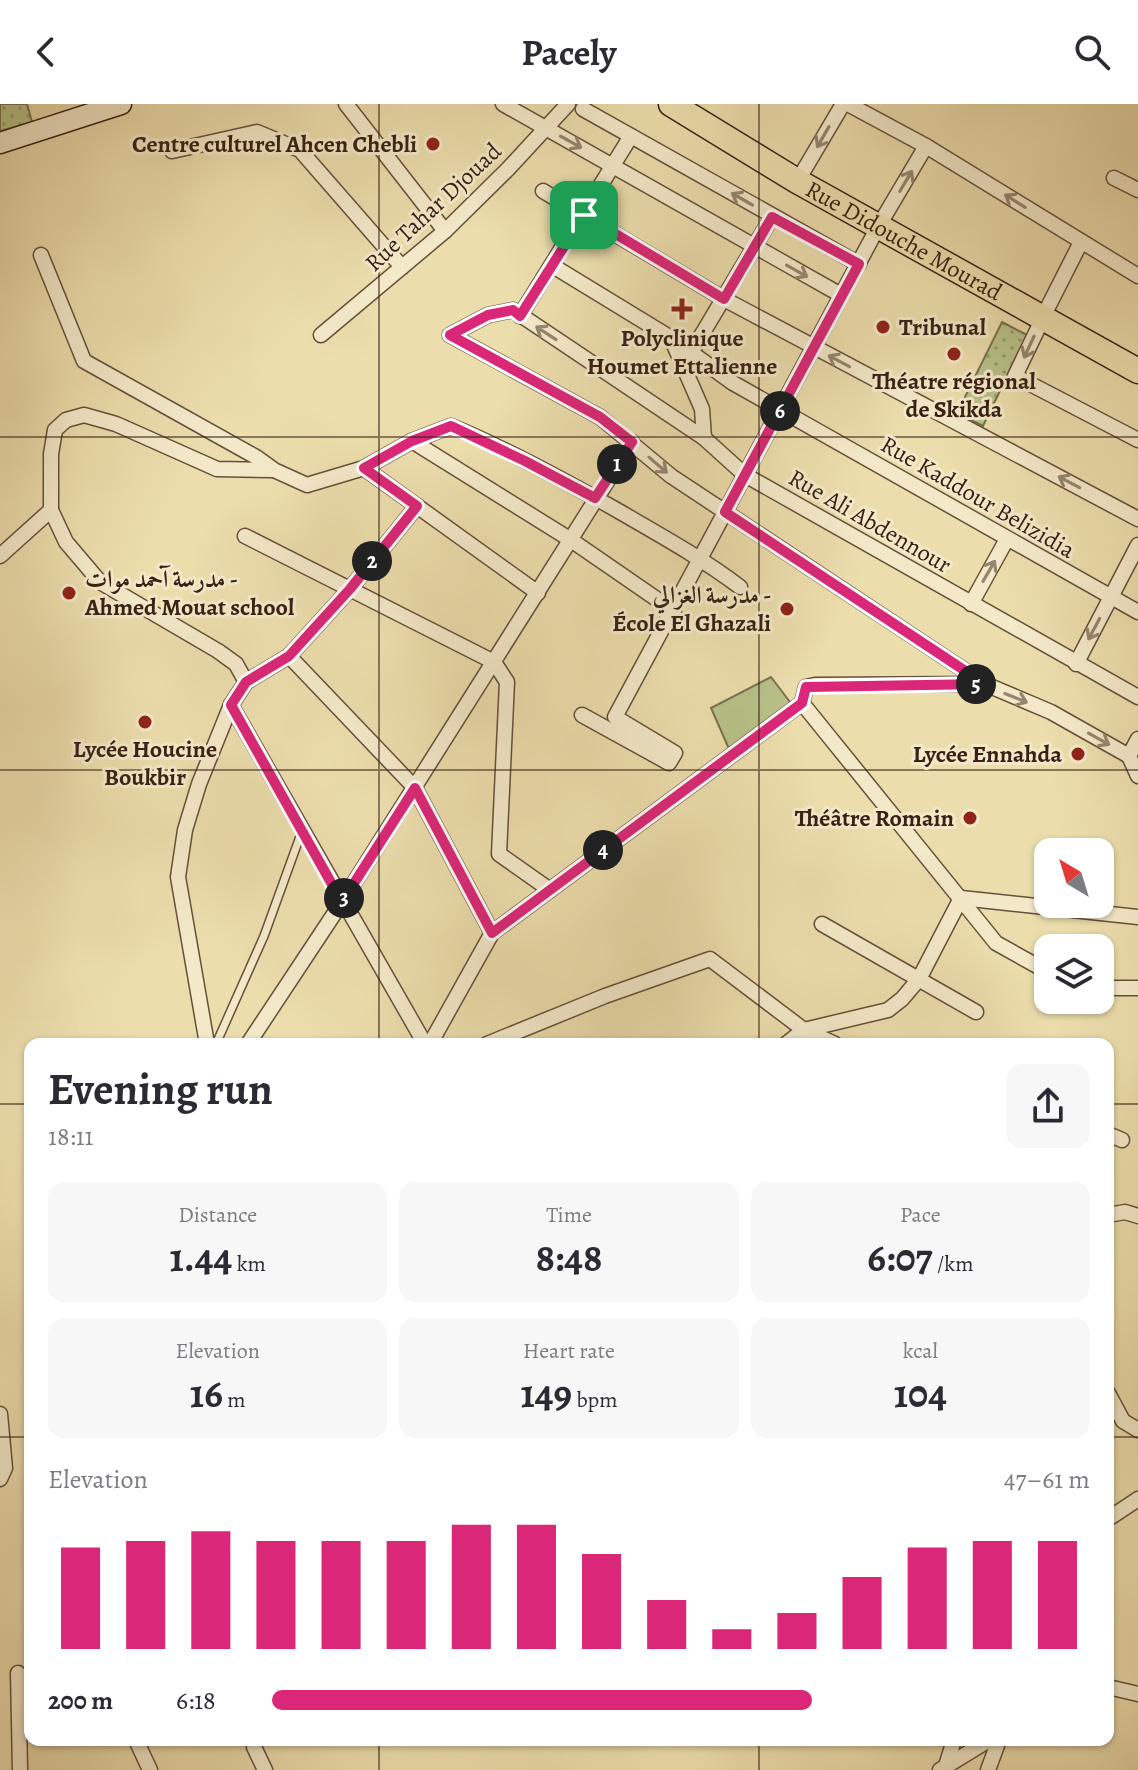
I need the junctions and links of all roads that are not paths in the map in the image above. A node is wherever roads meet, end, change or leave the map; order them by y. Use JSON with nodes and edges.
{"nodes":[{"id":1,"x":121,"y":104,"type":"edge"},
{"id":2,"x":346,"y":104,"type":"edge"},
{"id":3,"x":503,"y":104,"type":"edge"},
{"id":4,"x":671,"y":104,"type":"edge"},
{"id":5,"x":698,"y":104,"type":"edge"},
{"id":6,"x":846,"y":104,"type":"edge"},
{"id":7,"x":575,"y":106,"type":"edge"},
{"id":8,"x":546,"y":128,"type":"junction"},
{"id":9,"x":631,"y":136,"type":"junction"},
{"id":10,"x":0,"y":143,"type":"edge"},
{"id":11,"x":926,"y":146,"type":"junction"},
{"id":12,"x":172,"y":151,"type":"dead end"},
{"id":13,"x":614,"y":166,"type":"junction"},
{"id":14,"x":804,"y":170,"type":"junction"},
{"id":15,"x":1114,"y":178,"type":"dead end"},
{"id":16,"x":1138,"y":190,"type":"edge"},
{"id":17,"x":543,"y":191,"type":"dead end"},
{"id":18,"x":584,"y":215,"type":"junction"},
{"id":19,"x":772,"y":217,"type":"junction"},
{"id":20,"x":882,"y":221,"type":"junction"},
{"id":21,"x":445,"y":231,"type":"junction"},
{"id":22,"x":1081,"y":242,"type":"junction"},
{"id":23,"x":754,"y":247,"type":"junction"},
{"id":24,"x":41,"y":255,"type":"dead end"},
{"id":25,"x":859,"y":264,"type":"junction"},
{"id":26,"x":553,"y":266,"type":"junction"},
{"id":27,"x":402,"y":267,"type":"junction"},
{"id":28,"x":1138,"y":276,"type":"edge"},
{"id":29,"x":841,"y":295,"type":"junction"},
{"id":30,"x":724,"y":299,"type":"junction"},
{"id":31,"x":516,"y":313,"type":"junction"},
{"id":32,"x":1045,"y":314,"type":"junction"},
{"id":33,"x":321,"y":335,"type":"dead end"},
{"id":34,"x":671,"y":338,"type":"junction"},
{"id":35,"x":814,"y":347,"type":"junction"},
{"id":36,"x":692,"y":351,"type":"junction"},
{"id":37,"x":1138,"y":361,"type":"edge"},
{"id":38,"x":1138,"y":371,"type":"edge"},
{"id":39,"x":780,"y":410,"type":"junction"},
{"id":40,"x":704,"y":438,"type":"junction"},
{"id":41,"x":1138,"y":440,"type":"edge"},
{"id":42,"x":412,"y":441,"type":"junction"},
{"id":43,"x":632,"y":442,"type":"junction"},
{"id":44,"x":364,"y":468,"type":"junction"},
{"id":45,"x":274,"y":470,"type":"junction"},
{"id":46,"x":745,"y":475,"type":"junction"},
{"id":47,"x":595,"y":498,"type":"junction"},
{"id":48,"x":417,"y":506,"type":"junction"},
{"id":49,"x":51,"y":510,"type":"junction"},
{"id":50,"x":725,"y":512,"type":"junction"},
{"id":51,"x":1138,"y":519,"type":"edge"},
{"id":52,"x":245,"y":536,"type":"dead end"},
{"id":53,"x":1007,"y":539,"type":"junction"},
{"id":54,"x":571,"y":540,"type":"junction"},
{"id":55,"x":1138,"y":545,"type":"edge"},
{"id":56,"x":0,"y":556,"type":"edge"},
{"id":57,"x":700,"y":558,"type":"junction"},
{"id":58,"x":740,"y":587,"type":"dead end"},
{"id":59,"x":350,"y":589,"type":"junction"},
{"id":60,"x":538,"y":593,"type":"junction"},
{"id":61,"x":1110,"y":598,"type":"junction"},
{"id":62,"x":971,"y":604,"type":"junction"},
{"id":63,"x":674,"y":611,"type":"junction"},
{"id":64,"x":1138,"y":612,"type":"edge"},
{"id":65,"x":289,"y":656,"type":"junction"},
{"id":66,"x":494,"y":662,"type":"junction"},
{"id":67,"x":1076,"y":664,"type":"junction"},
{"id":68,"x":246,"y":682,"type":"junction"},
{"id":69,"x":985,"y":684,"type":"junction"},
{"id":70,"x":1138,"y":697,"type":"edge"},
{"id":71,"x":802,"y":703,"type":"junction"},
{"id":72,"x":231,"y":705,"type":"junction"},
{"id":73,"x":582,"y":715,"type":"dead end"},
{"id":74,"x":1138,"y":739,"type":"edge"},
{"id":75,"x":1129,"y":756,"type":"junction"},
{"id":76,"x":1138,"y":776,"type":"edge"},
{"id":77,"x":415,"y":788,"type":"junction"},
{"id":78,"x":302,"y":831,"type":"junction"},
{"id":79,"x":550,"y":890,"type":"junction"},
{"id":80,"x":961,"y":898,"type":"junction"},
{"id":81,"x":342,"y":902,"type":"junction"},
{"id":82,"x":1138,"y":917,"type":"edge"},
{"id":83,"x":822,"y":924,"type":"dead end"},
{"id":84,"x":492,"y":933,"type":"junction"},
{"id":85,"x":1034,"y":964,"type":"edge"},
{"id":86,"x":919,"y":979,"type":"junction"},
{"id":87,"x":1114,"y":988,"type":"edge"},
{"id":88,"x":1138,"y":988,"type":"edge"},
{"id":89,"x":976,"y":1012,"type":"dead end"},
{"id":90,"x":804,"y":1030,"type":"junction"},
{"id":91,"x":206,"y":1038,"type":"edge"},
{"id":92,"x":219,"y":1038,"type":"edge"},
{"id":93,"x":252,"y":1038,"type":"edge"},
{"id":94,"x":423,"y":1038,"type":"edge"},
{"id":95,"x":431,"y":1038,"type":"edge"},
{"id":96,"x":502,"y":1038,"type":"edge"},
{"id":97,"x":794,"y":1038,"type":"edge"},
{"id":98,"x":822,"y":1038,"type":"edge"},
{"id":99,"x":1114,"y":1214,"type":"edge"},
{"id":100,"x":1138,"y":1216,"type":"edge"},
{"id":101,"x":1114,"y":1404,"type":"edge"},
{"id":102,"x":0,"y":1414,"type":"edge"},
{"id":103,"x":1138,"y":1430,"type":"edge"},
{"id":104,"x":0,"y":1479,"type":"edge"},
{"id":105,"x":1138,"y":1499,"type":"edge"},
{"id":106,"x":1114,"y":1515,"type":"edge"},
{"id":107,"x":18,"y":1673,"type":"dead end"},
{"id":108,"x":1114,"y":1688,"type":"edge"},
{"id":109,"x":1138,"y":1694,"type":"edge"},
{"id":110,"x":139,"y":1746,"type":"edge"},
{"id":111,"x":952,"y":1746,"type":"edge"},
{"id":112,"x":979,"y":1746,"type":"edge"},
{"id":113,"x":997,"y":1746,"type":"edge"},
{"id":114,"x":254,"y":1747,"type":"dead end"},
{"id":115,"x":943,"y":1768,"type":"edge"},
{"id":116,"x":20,"y":1770,"type":"edge"},
{"id":117,"x":150,"y":1770,"type":"edge"},
{"id":118,"x":265,"y":1770,"type":"edge"},
{"id":119,"x":988,"y":1770,"type":"edge"}],
"edges":[{"from":1,"to":10,"type":"main road"},
{"from":2,"to":21,"type":"street"},
{"from":3,"to":8,"type":"street"},
{"from":4,"to":20,"type":"main road","name":"Rue Didouche Mourad"},
{"from":5,"to":14,"type":"main road","name":"Rue Didouche Mourad"},
{"from":6,"to":11,"type":"street"},
{"from":6,"to":14,"type":"street","one_way":true},
{"from":7,"to":8,"type":"street","name":"Rue Tahar Djouad"},
{"from":7,"to":9,"type":"street"},
{"from":8,"to":13,"type":"street","one_way":true},
{"from":8,"to":21,"type":"street","name":"Rue Tahar Djouad"},
{"from":9,"to":13,"type":"street"},
{"from":19,"to":9,"type":"street","one_way":true},
{"from":20,"to":11,"type":"street","one_way":true},
{"from":22,"to":11,"type":"street","one_way":true},
{"from":12,"to":27,"type":"street"},
{"from":13,"to":18,"type":"street"},
{"from":13,"to":23,"type":"street"},
{"from":14,"to":20,"type":"main road","name":"Rue Didouche Mourad"},
{"from":15,"to":16,"type":"street"},
{"from":17,"to":18,"type":"street"},
{"from":18,"to":26,"type":"street"},
{"from":18,"to":30,"type":"street"},
{"from":19,"to":23,"type":"street"},
{"from":19,"to":25,"type":"street"},
{"from":20,"to":25,"type":"street"},
{"from":20,"to":32,"type":"main road","name":"Rue Didouche Mourad"},
{"from":21,"to":27,"type":"street","name":"Rue Tahar Djouad"},
{"from":22,"to":28,"type":"street"},
{"from":22,"to":32,"type":"street"},
{"from":23,"to":29,"type":"street","one_way":true},
{"from":23,"to":30,"type":"street"},
{"from":24,"to":45,"type":"street"},
{"from":25,"to":29,"type":"street"},
{"from":26,"to":31,"type":"street"},
{"from":26,"to":34,"type":"street","name":"Rue Kaddour Belizidia"},
{"from":27,"to":33,"type":"street","name":"Rue Tahar Djouad"},
{"from":29,"to":35,"type":"street"},
{"from":30,"to":35,"type":"street"},
{"from":30,"to":36,"type":"street"},
{"from":40,"to":31,"type":"street","name":"Rue Ali Abdennour","one_way":true},
{"from":31,"to":43,"type":"street"},
{"from":32,"to":37,"type":"main road","name":"Rue Didouche Mourad"},
{"from":32,"to":38,"type":"main road","name":"Rue Didouche Mourad"},
{"from":32,"to":41,"type":"street","one_way":true},
{"from":34,"to":36,"type":"street","name":"Rue Kaddour Belizidia"},
{"from":34,"to":40,"type":"street"},
{"from":35,"to":39,"type":"street"},
{"from":51,"to":35,"type":"street","one_way":true},
{"from":36,"to":39,"type":"street","name":"Rue Kaddour Belizidia"},
{"from":39,"to":46,"type":"street"},
{"from":39,"to":53,"type":"street","name":"Rue Kaddour Belizidia"},
{"from":40,"to":46,"type":"street","name":"Rue Ali Abdennour"},
{"from":42,"to":44,"type":"street"},
{"from":42,"to":47,"type":"street"},
{"from":42,"to":54,"type":"street"},
{"from":43,"to":47,"type":"street"},
{"from":43,"to":50,"type":"street","one_way":true},
{"from":44,"to":45,"type":"street"},
{"from":44,"to":48,"type":"street"},
{"from":45,"to":49,"type":"street"},
{"from":46,"to":50,"type":"street"},
{"from":46,"to":62,"type":"street","name":"Rue Ali Abdennour"},
{"from":47,"to":54,"type":"street"},
{"from":47,"to":57,"type":"street"},
{"from":48,"to":59,"type":"street"},
{"from":48,"to":60,"type":"street"},
{"from":49,"to":56,"type":"street"},
{"from":49,"to":68,"type":"street"},
{"from":50,"to":57,"type":"street"},
{"from":50,"to":69,"type":"street"},
{"from":52,"to":59,"type":"street"},
{"from":53,"to":61,"type":"street","name":"Rue Kaddour Belizidia"},
{"from":62,"to":53,"type":"street","one_way":true},
{"from":54,"to":60,"type":"street"},
{"from":54,"to":63,"type":"street"},
{"from":55,"to":61,"type":"street"},
{"from":57,"to":58,"type":"street"},
{"from":57,"to":63,"type":"street"},
{"from":59,"to":65,"type":"street"},
{"from":59,"to":66,"type":"street"},
{"from":60,"to":66,"type":"street"},
{"from":61,"to":64,"type":"street","name":"Rue Kaddour Belizidia"},
{"from":61,"to":67,"type":"street","one_way":true},
{"from":62,"to":67,"type":"street","name":"Rue Ali Abdennour"},
{"from":63,"to":73,"type":"street"},
{"from":65,"to":68,"type":"street"},
{"from":65,"to":77,"type":"street"},
{"from":66,"to":77,"type":"street"},
{"from":66,"to":79,"type":"street"},
{"from":67,"to":70,"type":"street","name":"Rue Ali Abdennour"},
{"from":68,"to":72,"type":"street"},
{"from":69,"to":71,"type":"street"},
{"from":69,"to":75,"type":"street","one_way":true},
{"from":71,"to":79,"type":"street"},
{"from":71,"to":80,"type":"street"},
{"from":72,"to":78,"type":"street"},
{"from":72,"to":91,"type":"street"},
{"from":74,"to":75,"type":"street"},
{"from":75,"to":76,"type":"street"},
{"from":77,"to":81,"type":"street"},
{"from":77,"to":84,"type":"street"},
{"from":78,"to":81,"type":"street"},
{"from":78,"to":92,"type":"lane"},
{"from":79,"to":84,"type":"street"},
{"from":80,"to":82,"type":"street"},
{"from":80,"to":85,"type":"street"},
{"from":80,"to":86,"type":"street"},
{"from":81,"to":93,"type":"street"},
{"from":81,"to":94,"type":"street"},
{"from":83,"to":86,"type":"street"},
{"from":84,"to":95,"type":"street"},
{"from":86,"to":89,"type":"street"},
{"from":86,"to":90,"type":"street"},
{"from":87,"to":88,"type":"street"},
{"from":90,"to":96,"type":"street"},
{"from":90,"to":97,"type":"street"},
{"from":90,"to":98,"type":"street"},
{"from":99,"to":100,"type":"street"},
{"from":101,"to":103,"type":"street"},
{"from":102,"to":104,"type":"street"},
{"from":105,"to":106,"type":"street"},
{"from":107,"to":116,"type":"street"},
{"from":108,"to":109,"type":"street"},
{"from":110,"to":117,"type":"street"},
{"from":111,"to":115,"type":"street"},
{"from":112,"to":115,"type":"street"},
{"from":113,"to":119,"type":"street"},
{"from":114,"to":118,"type":"street"}]}
